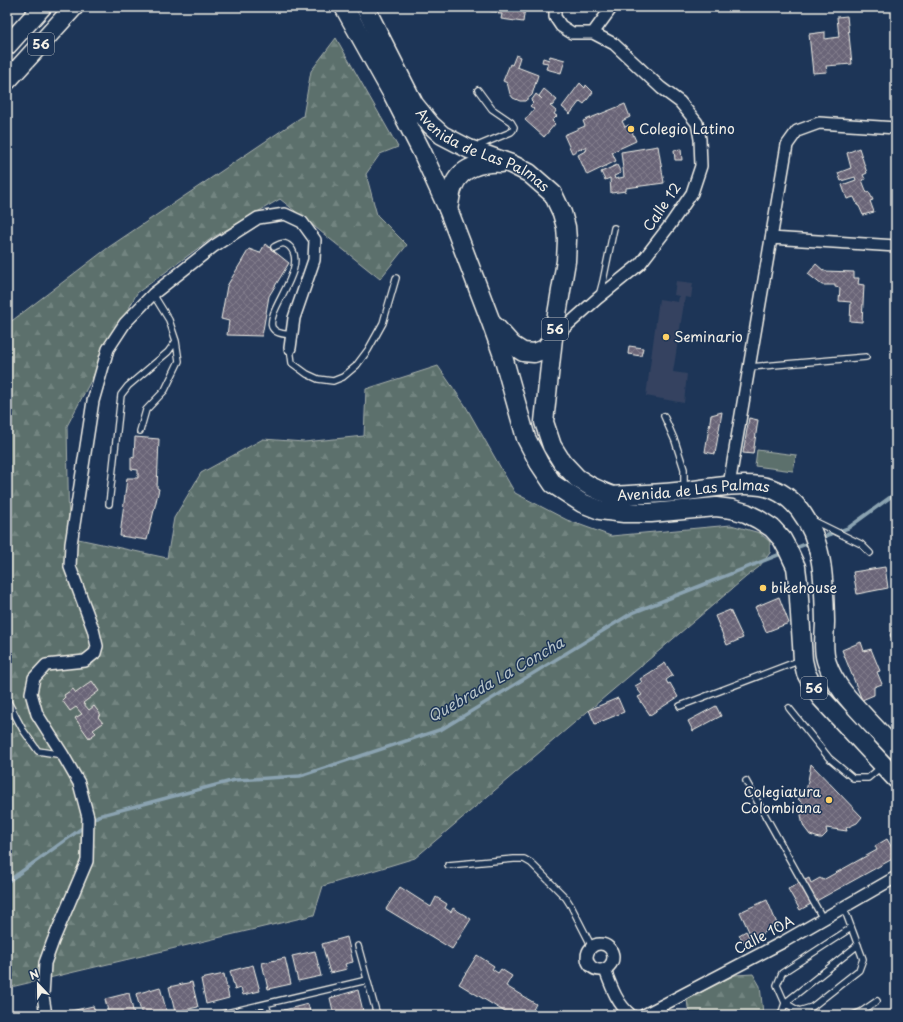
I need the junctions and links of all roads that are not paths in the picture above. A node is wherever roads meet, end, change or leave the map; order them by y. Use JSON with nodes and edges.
{"nodes":[{"id":1,"x":42,"y":7,"type":"edge"},
{"id":2,"x":74,"y":7,"type":"edge"},
{"id":3,"x":344,"y":7,"type":"edge"},
{"id":4,"x":365,"y":7,"type":"edge"},
{"id":5,"x":555,"y":7,"type":"edge"},
{"id":6,"x":612,"y":7,"type":"edge"},
{"id":7,"x":593,"y":33,"type":"junction"},
{"id":8,"x":7,"y":46,"type":"edge"},
{"id":9,"x":7,"y":81,"type":"edge"},
{"id":10,"x":478,"y":90,"type":"dead end"},
{"id":11,"x":896,"y":128,"type":"edge"},
{"id":12,"x":469,"y":149,"type":"junction"},
{"id":13,"x":511,"y":164,"type":"junction"},
{"id":14,"x":448,"y":209,"type":"junction"},
{"id":15,"x":614,"y":228,"type":"dead end"},
{"id":16,"x":771,"y":238,"type":"junction"},
{"id":17,"x":896,"y":246,"type":"edge"},
{"id":18,"x":274,"y":247,"type":"dead end"},
{"id":19,"x":396,"y":278,"type":"dead end"},
{"id":20,"x":153,"y":294,"type":"junction"},
{"id":21,"x":598,"y":298,"type":"junction"},
{"id":22,"x":491,"y":322,"type":"junction"},
{"id":23,"x":291,"y":335,"type":"junction"},
{"id":24,"x":553,"y":338,"type":"junction"},
{"id":25,"x":176,"y":341,"type":"junction"},
{"id":26,"x":290,"y":348,"type":"joint"},
{"id":27,"x":866,"y":357,"type":"dead end"},
{"id":28,"x":750,"y":368,"type":"junction"},
{"id":29,"x":664,"y":416,"type":"dead end"},
{"id":30,"x":140,"y":431,"type":"dead end"},
{"id":31,"x":729,"y":485,"type":"junction"},
{"id":32,"x":684,"y":491,"type":"junction"},
{"id":33,"x":109,"y":504,"type":"dead end"},
{"id":34,"x":808,"y":522,"type":"junction"},
{"id":35,"x":870,"y":553,"type":"dead end"},
{"id":36,"x":803,"y":660,"type":"junction"},
{"id":37,"x":7,"y":700,"type":"edge"},
{"id":38,"x":680,"y":706,"type":"dead end"},
{"id":39,"x":789,"y":708,"type":"dead end"},
{"id":40,"x":896,"y":750,"type":"edge"},
{"id":41,"x":63,"y":755,"type":"junction"},
{"id":42,"x":884,"y":765,"type":"junction"},
{"id":43,"x":896,"y":779,"type":"edge"},
{"id":44,"x":746,"y":781,"type":"dead end"},
{"id":45,"x":448,"y":865,"type":"dead end"},
{"id":46,"x":896,"y":877,"type":"edge"},
{"id":47,"x":842,"y":908,"type":"junction"},
{"id":48,"x":823,"y":919,"type":"junction"},
{"id":49,"x":851,"y":928,"type":"junction"},
{"id":50,"x":858,"y":945,"type":"junction"},
{"id":51,"x":358,"y":946,"type":"dead end"},
{"id":52,"x":592,"y":947,"type":"junction"},
{"id":53,"x":605,"y":970,"type":"junction"},
{"id":54,"x":368,"y":980,"type":"junction"},
{"id":55,"x":878,"y":1002,"type":"dead end"},
{"id":56,"x":786,"y":1003,"type":"junction"},
{"id":57,"x":266,"y":1004,"type":"junction"},
{"id":58,"x":46,"y":1015,"type":"edge"},
{"id":59,"x":218,"y":1015,"type":"edge"},
{"id":60,"x":269,"y":1015,"type":"edge"},
{"id":61,"x":377,"y":1015,"type":"edge"},
{"id":62,"x":631,"y":1015,"type":"edge"},
{"id":63,"x":644,"y":1015,"type":"edge"},
{"id":64,"x":781,"y":1015,"type":"edge"},
{"id":65,"x":853,"y":1015,"type":"edge"}],
"edges":[{"from":1,"to":8,"type":"main road","number":"56"},
{"from":2,"to":9,"type":"main road","number":"56"},
{"from":3,"to":14,"type":"main road","name":"Avenida de Las Palmas","number":"56"},
{"from":4,"to":12,"type":"main road","name":"Avenida de Las Palmas","number":"56"},
{"from":5,"to":7,"type":"street","name":"Calle 12"},
{"from":6,"to":7,"type":"street"},
{"from":7,"to":21,"type":"street","name":"Calle 12"},
{"from":10,"to":12,"type":"lane"},
{"from":11,"to":16,"type":"street"},
{"from":12,"to":13,"type":"main road","name":"Avenida de Las Palmas","number":"56"},
{"from":13,"to":14,"type":"main road"},
{"from":13,"to":24,"type":"main road","name":"Avenida de Las Palmas","number":"56"},
{"from":14,"to":22,"type":"main road","name":"Avenida de Las Palmas","number":"56"},
{"from":15,"to":21,"type":"lane"},
{"from":16,"to":17,"type":"street"},
{"from":16,"to":28,"type":"street"},
{"from":18,"to":23,"type":"lane"},
{"from":19,"to":26,"type":"lane"},
{"from":20,"to":23,"type":"street"},
{"from":20,"to":25,"type":"lane"},
{"from":20,"to":41,"type":"street"},
{"from":21,"to":24,"type":"street","name":"Calle 12"},
{"from":22,"to":24,"type":"main road"},
{"from":22,"to":36,"type":"main road","name":"Avenida de Las Palmas","number":"56"},
{"from":23,"to":26,"type":"street"},
{"from":24,"to":32,"type":"main road","name":"Avenida de Las Palmas","number":"56"},
{"from":25,"to":30,"type":"lane"},
{"from":25,"to":33,"type":"lane"},
{"from":27,"to":28,"type":"lane"},
{"from":28,"to":31,"type":"street"},
{"from":29,"to":32,"type":"lane"},
{"from":31,"to":32,"type":"main road","name":"Avenida de Las Palmas","number":"56"},
{"from":31,"to":34,"type":"main road","name":"Avenida de Las Palmas","number":"56"},
{"from":34,"to":35,"type":"lane"},
{"from":34,"to":40,"type":"main road","name":"Avenida de Las Palmas","number":"56"},
{"from":36,"to":38,"type":"lane"},
{"from":36,"to":42,"type":"main road","name":"Avenida de Las Palmas","number":"56"},
{"from":37,"to":41,"type":"lane"},
{"from":39,"to":42,"type":"lane"},
{"from":41,"to":58,"type":"street"},
{"from":42,"to":43,"type":"main road","name":"Avenida de Las Palmas","number":"56"},
{"from":44,"to":48,"type":"lane"},
{"from":45,"to":52,"type":"lane"},
{"from":46,"to":47,"type":"street","name":"Calle 10A"},
{"from":47,"to":48,"type":"street","name":"Calle 10A"},
{"from":47,"to":49,"type":"lane"},
{"from":48,"to":63,"type":"street","name":"Calle 10A"},
{"from":49,"to":50,"type":"lane"},
{"from":49,"to":56,"type":"lane"},
{"from":50,"to":56,"type":"lane"},
{"from":50,"to":56,"type":"lane"},
{"from":51,"to":54,"type":"lane"},
{"from":52,"to":53,"type":"street"},
{"from":52,"to":53,"type":"street"},
{"from":53,"to":62,"type":"street"},
{"from":54,"to":57,"type":"lane"},
{"from":54,"to":61,"type":"lane"},
{"from":55,"to":65,"type":"lane"},
{"from":56,"to":64,"type":"lane"},
{"from":57,"to":59,"type":"lane"},
{"from":57,"to":60,"type":"lane"}]}
